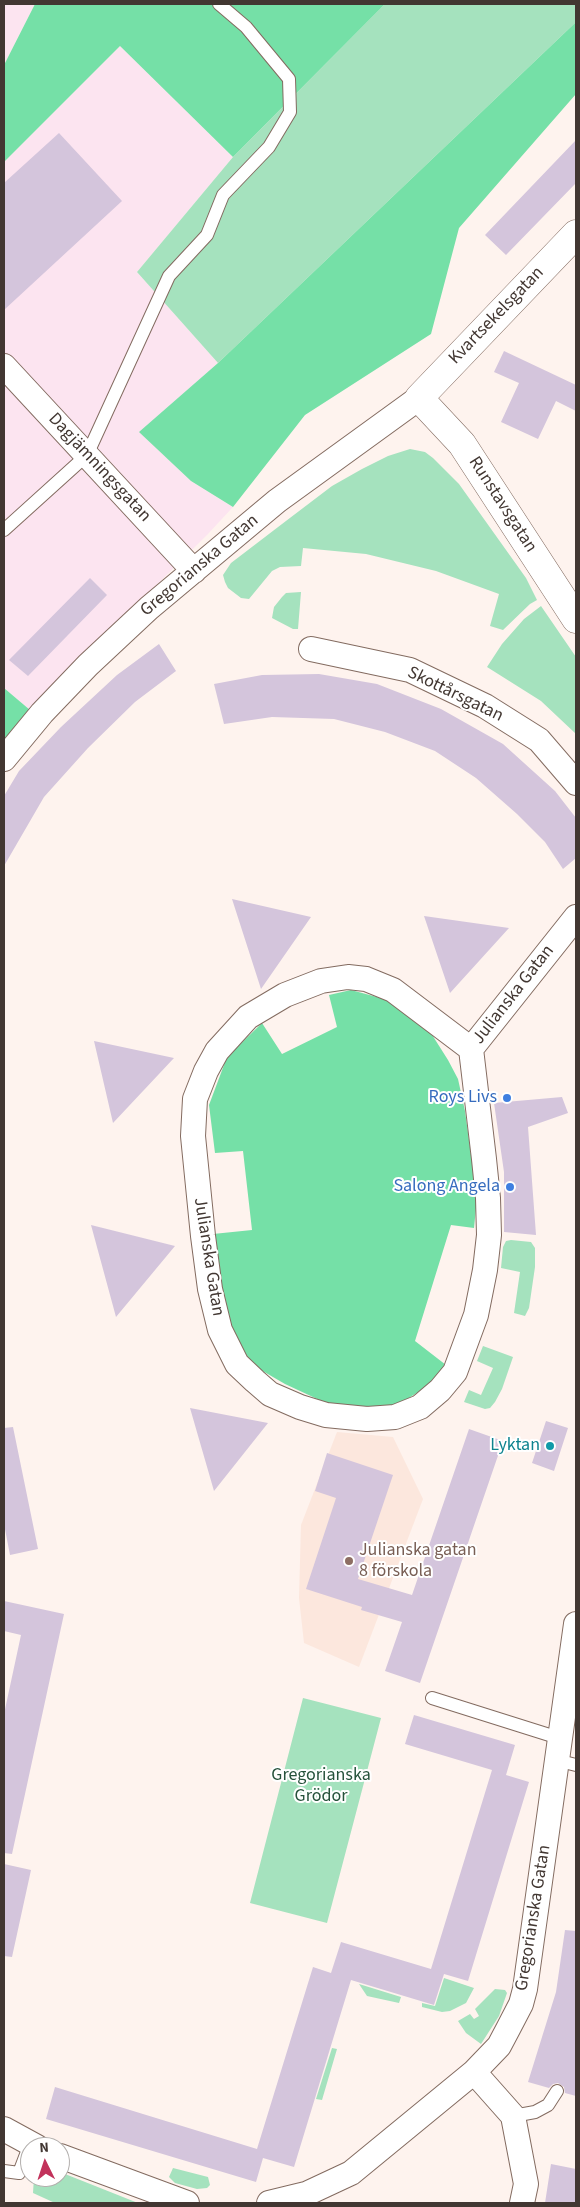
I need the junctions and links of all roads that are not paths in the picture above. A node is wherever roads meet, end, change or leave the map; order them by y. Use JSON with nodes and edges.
{"nodes":[{"id":1,"x":219,"y":4,"type":"edge"},
{"id":2,"x":576,"y":234,"type":"edge"},
{"id":3,"x":4,"y":366,"type":"edge"},
{"id":4,"x":419,"y":398,"type":"junction"},
{"id":5,"x":86,"y":456,"type":"junction"},
{"id":6,"x":4,"y":530,"type":"edge"},
{"id":7,"x":194,"y":571,"type":"junction"},
{"id":8,"x":576,"y":618,"type":"edge"},
{"id":9,"x":311,"y":649,"type":"dead end"},
{"id":10,"x":4,"y":759,"type":"edge"},
{"id":11,"x":576,"y":783,"type":"edge"},
{"id":12,"x":576,"y":917,"type":"edge"},
{"id":13,"x":471,"y":1049,"type":"junction"},
{"id":14,"x":576,"y":1624,"type":"edge"},
{"id":15,"x":432,"y":1698,"type":"dead end"},
{"id":16,"x":564,"y":1754,"type":"edge"},
{"id":17,"x":474,"y":2072,"type":"junction"},
{"id":18,"x":557,"y":2091,"type":"dead end"},
{"id":19,"x":513,"y":2116,"type":"junction"},
{"id":20,"x":4,"y":2130,"type":"edge"},
{"id":21,"x":20,"y":2139,"type":"edge"},
{"id":22,"x":70,"y":2160,"type":"edge"},
{"id":23,"x":4,"y":2171,"type":"edge"},
{"id":24,"x":20,"y":2171,"type":"edge"},
{"id":25,"x":187,"y":2203,"type":"edge"},
{"id":26,"x":269,"y":2203,"type":"edge"},
{"id":27,"x":522,"y":2203,"type":"edge"}],
"edges":[{"from":1,"to":5,"type":"lane"},
{"from":2,"to":4,"type":"street","name":"Kvartsekelsgatan"},
{"from":3,"to":5,"type":"street","name":"Dagjämningsgatan"},
{"from":4,"to":7,"type":"street","name":"Gregorianska Gatan"},
{"from":4,"to":8,"type":"street","name":"Runstavsgatan"},
{"from":5,"to":6,"type":"lane"},
{"from":5,"to":7,"type":"street","name":"Dagjämningsgatan"},
{"from":7,"to":10,"type":"street","name":"Gregorianska Gatan"},
{"from":9,"to":11,"type":"street","name":"Skottårsgatan"},
{"from":12,"to":13,"type":"street","name":"Julianska Gatan"},
{"from":13,"to":13,"type":"street","name":"Julianska Gatan"},
{"from":14,"to":16,"type":"street","name":"Gregorianska Gatan"},
{"from":15,"to":16,"type":"lane"},
{"from":16,"to":17,"type":"street","name":"Gregorianska Gatan"},
{"from":17,"to":19,"type":"street"},
{"from":17,"to":26,"type":"street","name":"Gregorianska Gatan"},
{"from":18,"to":19,"type":"lane"},
{"from":19,"to":27,"type":"street"},
{"from":20,"to":21,"type":"street"},
{"from":22,"to":25,"type":"street"},
{"from":23,"to":24,"type":"lane"}]}
